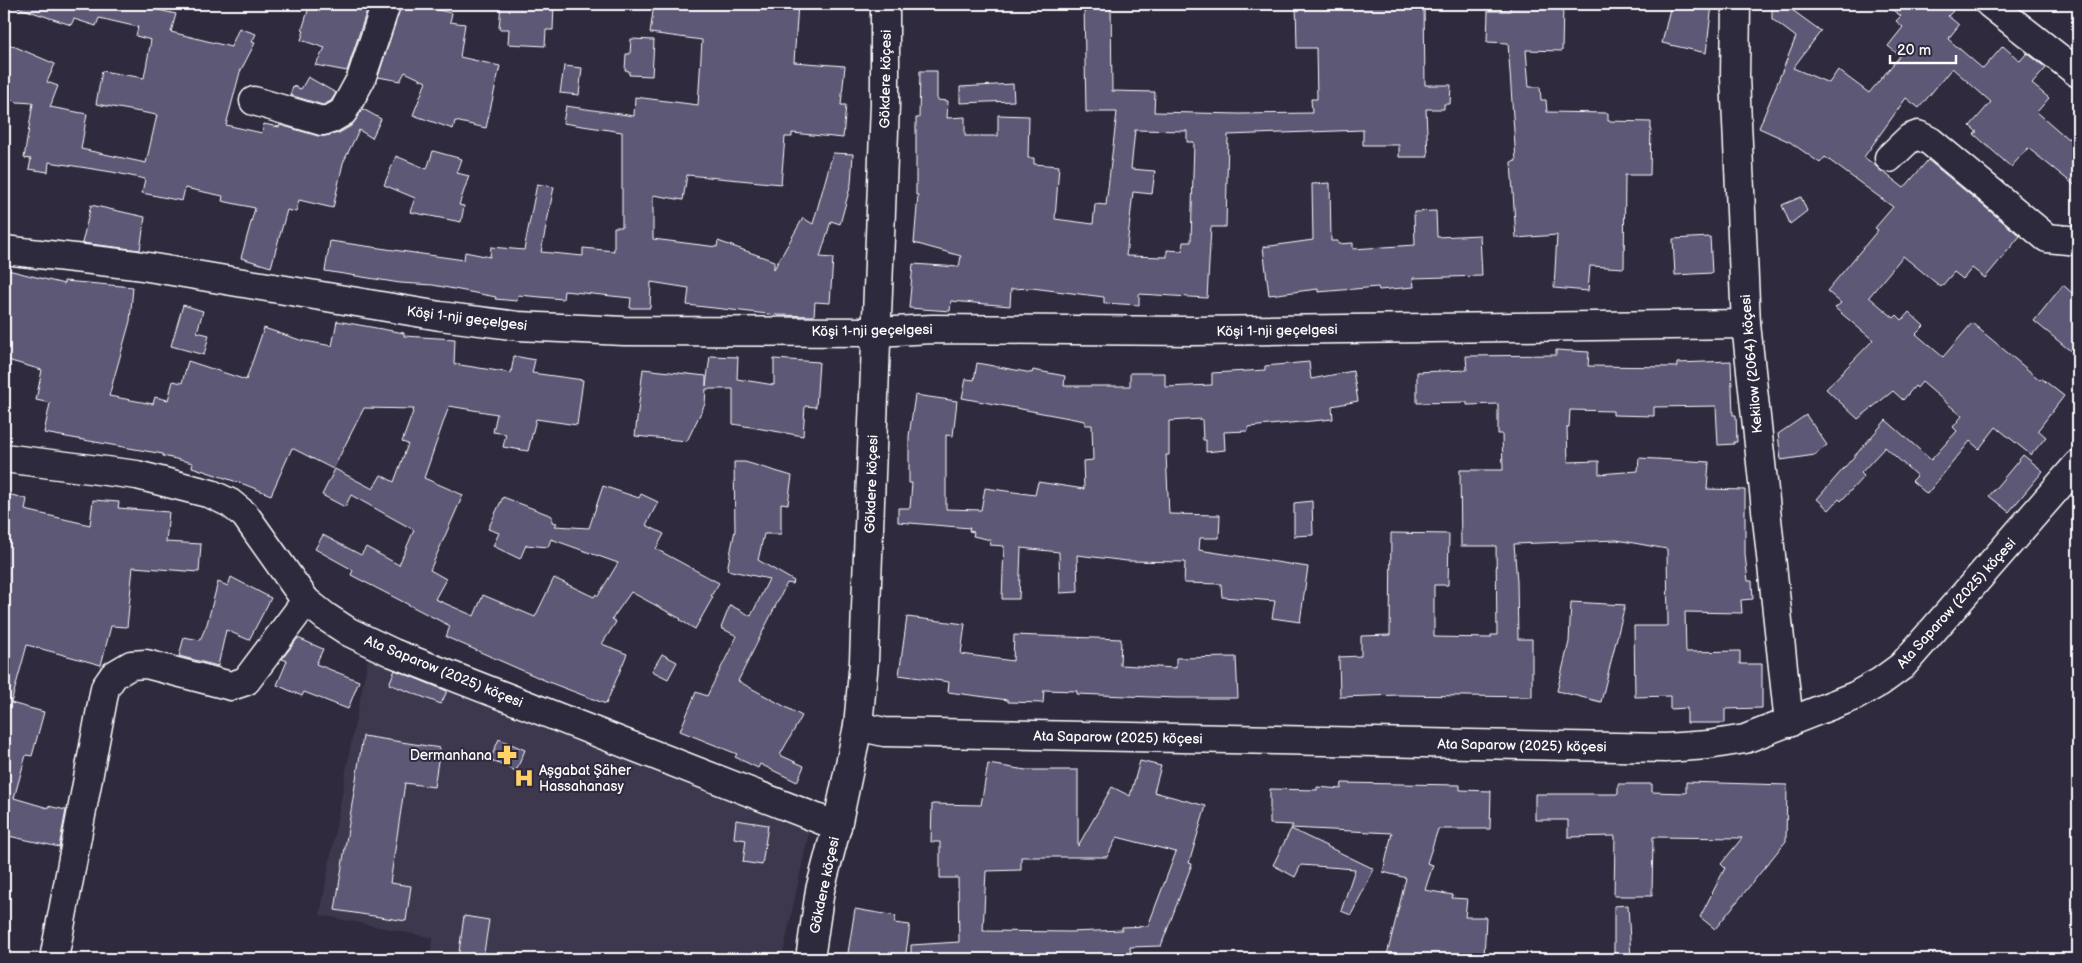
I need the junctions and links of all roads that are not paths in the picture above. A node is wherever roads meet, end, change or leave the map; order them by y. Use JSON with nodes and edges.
{"nodes":[{"id":1,"x":386,"y":4,"type":"edge"},
{"id":2,"x":885,"y":4,"type":"edge"},
{"id":3,"x":1736,"y":4,"type":"edge"},
{"id":4,"x":1990,"y":4,"type":"edge"},
{"id":5,"x":2078,"y":74,"type":"edge"},
{"id":6,"x":254,"y":101,"type":"dead end"},
{"id":7,"x":1889,"y":158,"type":"dead end"},
{"id":8,"x":2078,"y":241,"type":"edge"},
{"id":9,"x":4,"y":250,"type":"edge"},
{"id":10,"x":1746,"y":324,"type":"junction"},
{"id":11,"x":876,"y":332,"type":"junction"},
{"id":12,"x":4,"y":458,"type":"edge"},
{"id":13,"x":2078,"y":464,"type":"edge"},
{"id":14,"x":306,"y":601,"type":"junction"},
{"id":15,"x":1789,"y":723,"type":"junction"},
{"id":16,"x":858,"y":726,"type":"junction"},
{"id":17,"x":837,"y":826,"type":"junction"},
{"id":18,"x":54,"y":959,"type":"edge"},
{"id":19,"x":810,"y":959,"type":"edge"}],
"edges":[{"from":1,"to":6,"type":"street"},
{"from":2,"to":11,"type":"street","name":"Gökdere köçesi"},
{"from":3,"to":10,"type":"street","name":"Kekilow (2064) köçesi"},
{"from":4,"to":5,"type":"street"},
{"from":7,"to":8,"type":"street"},
{"from":9,"to":11,"type":"street","name":"Köşi 1-nji geçelgesi"},
{"from":10,"to":11,"type":"street","name":"Köşi 1-nji geçelgesi"},
{"from":10,"to":15,"type":"street","name":"Kekilow (2064) köçesi"},
{"from":11,"to":16,"type":"street","name":"Gökdere köçesi"},
{"from":12,"to":14,"type":"street","name":"Ata Saparow (2025) köçesi"},
{"from":13,"to":15,"type":"street","name":"Ata Saparow (2025) köçesi"},
{"from":14,"to":17,"type":"street","name":"Ata Saparow (2025) köçesi"},
{"from":14,"to":18,"type":"street"},
{"from":15,"to":16,"type":"street","name":"Ata Saparow (2025) köçesi"},
{"from":16,"to":17,"type":"street","name":"Gökdere köçesi"},
{"from":17,"to":19,"type":"street","name":"Gökdere köçesi"}]}
